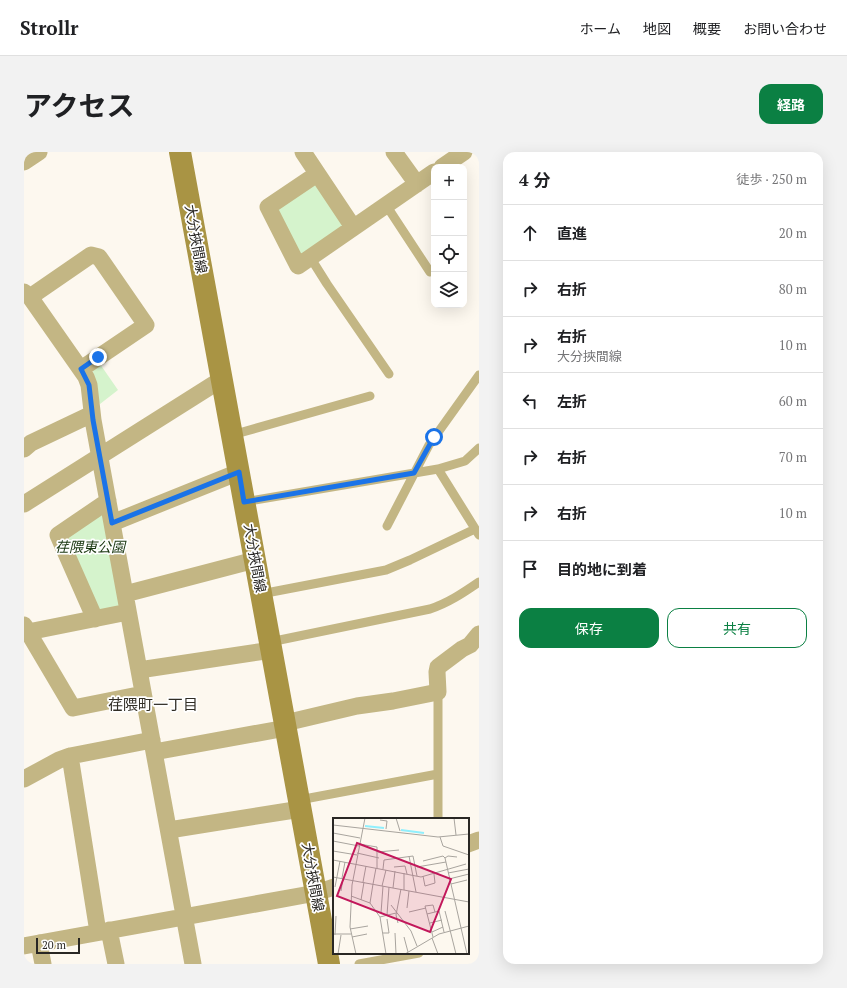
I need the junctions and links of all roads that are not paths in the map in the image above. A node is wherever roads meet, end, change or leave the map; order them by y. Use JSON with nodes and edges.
{"nodes":[{"id":1,"x":39,"y":152,"type":"edge"},
{"id":2,"x":180,"y":152,"type":"edge"},
{"id":3,"x":303,"y":152,"type":"edge"},
{"id":4,"x":394,"y":152,"type":"edge"},
{"id":5,"x":464,"y":152,"type":"edge"},
{"id":6,"x":24,"y":162,"type":"edge"},
{"id":7,"x":446,"y":164,"type":"edge"},
{"id":8,"x":317,"y":174,"type":"junction"},
{"id":9,"x":431,"y":174,"type":"edge"},
{"id":10,"x":417,"y":184,"type":"junction"},
{"id":11,"x":386,"y":205,"type":"junction"},
{"id":12,"x":353,"y":227,"type":"junction"},
{"id":13,"x":310,"y":257,"type":"junction"},
{"id":14,"x":430,"y":272,"type":"dead end"},
{"id":15,"x":27,"y":294,"type":"edge"},
{"id":16,"x":81,"y":369,"type":"junction"},
{"id":17,"x":389,"y":374,"type":"dead end"},
{"id":18,"x":479,"y":375,"type":"edge"},
{"id":19,"x":222,"y":379,"type":"junction"},
{"id":20,"x":370,"y":396,"type":"dead end"},
{"id":21,"x":92,"y":414,"type":"junction"},
{"id":22,"x":232,"y":435,"type":"junction"},
{"id":23,"x":26,"y":441,"type":"edge"},
{"id":24,"x":479,"y":448,"type":"edge"},
{"id":25,"x":99,"y":456,"type":"junction"},
{"id":26,"x":438,"y":469,"type":"junction"},
{"id":27,"x":239,"y":472,"type":"junction"},
{"id":28,"x":414,"y":473,"type":"junction"},
{"id":29,"x":108,"y":501,"type":"junction"},
{"id":30,"x":244,"y":502,"type":"junction"},
{"id":31,"x":24,"y":504,"type":"edge"},
{"id":32,"x":112,"y":523,"type":"junction"},
{"id":33,"x":387,"y":526,"type":"dead end"},
{"id":34,"x":477,"y":532,"type":"edge"},
{"id":35,"x":255,"y":560,"type":"junction"},
{"id":36,"x":479,"y":582,"type":"edge"},
{"id":37,"x":125,"y":594,"type":"junction"},
{"id":38,"x":261,"y":594,"type":"junction"},
{"id":39,"x":128,"y":612,"type":"junction"},
{"id":40,"x":95,"y":619,"type":"junction"},
{"id":41,"x":26,"y":629,"type":"edge"},
{"id":42,"x":479,"y":634,"type":"edge"},
{"id":43,"x":271,"y":646,"type":"junction"},
{"id":44,"x":139,"y":670,"type":"junction"},
{"id":45,"x":438,"y":692,"type":"junction"},
{"id":46,"x":144,"y":694,"type":"junction"},
{"id":47,"x":285,"y":725,"type":"junction"},
{"id":48,"x":153,"y":746,"type":"junction"},
{"id":49,"x":70,"y":756,"type":"junction"},
{"id":50,"x":438,"y":774,"type":"junction"},
{"id":51,"x":25,"y":775,"type":"edge"},
{"id":52,"x":300,"y":805,"type":"junction"},
{"id":53,"x":438,"y":818,"type":"edge"},
{"id":54,"x":169,"y":830,"type":"junction"},
{"id":55,"x":479,"y":840,"type":"edge"},
{"id":56,"x":469,"y":844,"type":"edge"},
{"id":57,"x":325,"y":890,"type":"edge"},
{"id":58,"x":184,"y":916,"type":"junction"},
{"id":59,"x":104,"y":931,"type":"junction"},
{"id":60,"x":32,"y":944,"type":"edge"},
{"id":61,"x":414,"y":954,"type":"edge"},
{"id":62,"x":43,"y":964,"type":"edge"},
{"id":63,"x":116,"y":964,"type":"edge"},
{"id":64,"x":193,"y":964,"type":"edge"},
{"id":65,"x":329,"y":964,"type":"edge"},
{"id":66,"x":359,"y":964,"type":"edge"}],
"edges":[{"from":1,"to":6,"type":"street"},
{"from":2,"to":19,"type":"main road","name":"大分挾間線"},
{"from":3,"to":8,"type":"street"},
{"from":4,"to":10,"type":"street"},
{"from":5,"to":7,"type":"street"},
{"from":8,"to":12,"type":"street"},
{"from":8,"to":13,"type":"street"},
{"from":9,"to":10,"type":"street"},
{"from":10,"to":11,"type":"street"},
{"from":11,"to":12,"type":"street"},
{"from":11,"to":14,"type":"lane"},
{"from":12,"to":13,"type":"street"},
{"from":13,"to":17,"type":"lane"},
{"from":15,"to":16,"type":"street"},
{"from":15,"to":16,"type":"street"},
{"from":16,"to":21,"type":"street"},
{"from":18,"to":28,"type":"lane"},
{"from":19,"to":22,"type":"main road","name":"大分挾間線"},
{"from":19,"to":25,"type":"street"},
{"from":20,"to":22,"type":"lane"},
{"from":21,"to":23,"type":"street"},
{"from":21,"to":25,"type":"street"},
{"from":22,"to":27,"type":"main road","name":"大分挾間線"},
{"from":24,"to":26,"type":"lane"},
{"from":25,"to":29,"type":"street"},
{"from":25,"to":31,"type":"street"},
{"from":26,"to":28,"type":"lane"},
{"from":26,"to":34,"type":"lane"},
{"from":27,"to":30,"type":"main road","name":"大分挾間線"},
{"from":27,"to":32,"type":"street"},
{"from":28,"to":30,"type":"lane"},
{"from":28,"to":33,"type":"lane"},
{"from":29,"to":32,"type":"street"},
{"from":29,"to":40,"type":"street"},
{"from":30,"to":35,"type":"main road","name":"大分挾間線"},
{"from":32,"to":37,"type":"street"},
{"from":34,"to":38,"type":"lane"},
{"from":35,"to":37,"type":"street"},
{"from":35,"to":38,"type":"main road","name":"大分挾間線"},
{"from":36,"to":43,"type":"lane"},
{"from":37,"to":39,"type":"street"},
{"from":38,"to":43,"type":"main road","name":"大分挾間線"},
{"from":39,"to":40,"type":"street"},
{"from":39,"to":44,"type":"street"},
{"from":40,"to":41,"type":"street"},
{"from":41,"to":46,"type":"street"},
{"from":42,"to":45,"type":"street"},
{"from":43,"to":44,"type":"street"},
{"from":43,"to":47,"type":"main road","name":"大分挾間線"},
{"from":44,"to":46,"type":"street"},
{"from":45,"to":47,"type":"street"},
{"from":45,"to":50,"type":"lane"},
{"from":46,"to":48,"type":"street"},
{"from":47,"to":48,"type":"street"},
{"from":47,"to":52,"type":"main road","name":"大分挾間線"},
{"from":48,"to":49,"type":"street"},
{"from":48,"to":54,"type":"street"},
{"from":49,"to":51,"type":"street"},
{"from":49,"to":59,"type":"street"},
{"from":50,"to":52,"type":"lane"},
{"from":50,"to":53,"type":"lane"},
{"from":52,"to":54,"type":"street"},
{"from":52,"to":57,"type":"main road","name":"大分挾間線"},
{"from":54,"to":58,"type":"street"},
{"from":55,"to":56,"type":"street"},
{"from":57,"to":58,"type":"street"},
{"from":57,"to":65,"type":"main road","name":"大分挾間線"},
{"from":58,"to":59,"type":"street"},
{"from":58,"to":64,"type":"street"},
{"from":59,"to":60,"type":"street"},
{"from":59,"to":63,"type":"street"},
{"from":60,"to":62,"type":"street"},
{"from":61,"to":66,"type":"lane"}]}
